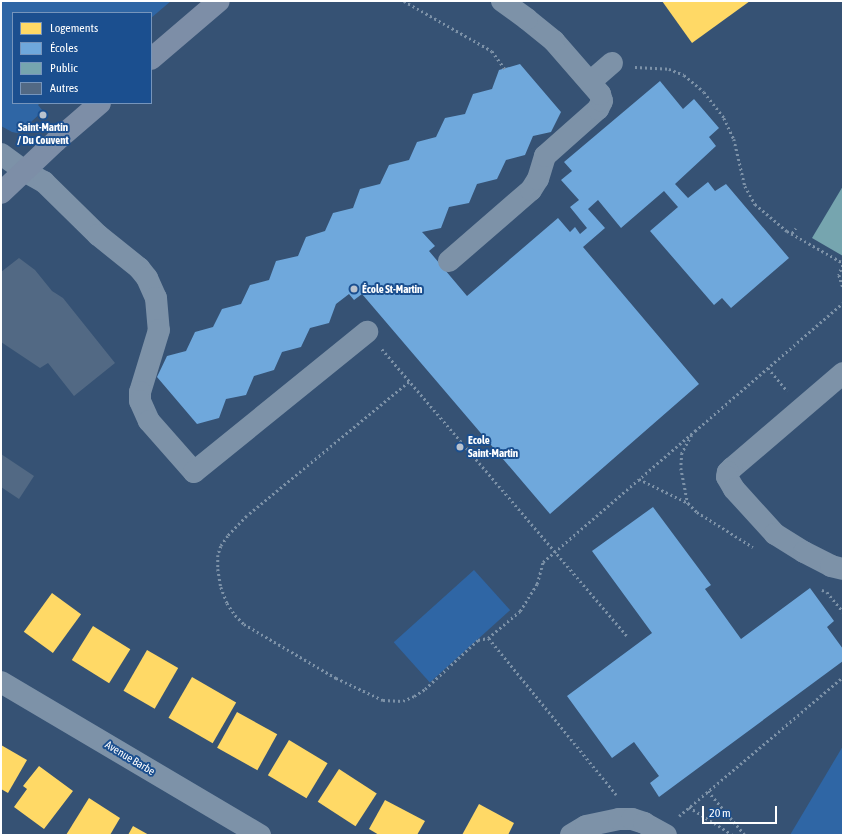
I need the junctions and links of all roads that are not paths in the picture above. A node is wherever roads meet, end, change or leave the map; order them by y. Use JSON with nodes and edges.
{"nodes":[{"id":1,"x":219,"y":1,"type":"edge"},
{"id":2,"x":502,"y":1,"type":"edge"},
{"id":3,"x":152,"y":58,"type":"edge"},
{"id":4,"x":612,"y":63,"type":"dead end"},
{"id":5,"x":590,"y":82,"type":"junction"},
{"id":6,"x":99,"y":104,"type":"edge"},
{"id":7,"x":1,"y":154,"type":"edge"},
{"id":8,"x":24,"y":171,"type":"junction"},
{"id":9,"x":1,"y":193,"type":"edge"},
{"id":10,"x":449,"y":260,"type":"dead end"},
{"id":11,"x":367,"y":332,"type":"dead end"},
{"id":12,"x":843,"y":373,"type":"edge"},
{"id":13,"x":843,"y":569,"type":"edge"},
{"id":14,"x":1,"y":682,"type":"edge"},
{"id":15,"x":260,"y":835,"type":"edge"},
{"id":16,"x":571,"y":835,"type":"edge"},
{"id":17,"x":666,"y":835,"type":"edge"}],
"edges":[{"from":1,"to":3,"type":"main road"},
{"from":2,"to":5,"type":"street"},
{"from":4,"to":5,"type":"street"},
{"from":5,"to":10,"type":"street"},
{"from":6,"to":8,"type":"main road"},
{"from":7,"to":8,"type":"street"},
{"from":8,"to":9,"type":"main road"},
{"from":8,"to":11,"type":"street"},
{"from":12,"to":13,"type":"street"},
{"from":14,"to":15,"type":"street","name":"Avenue Barbe"},
{"from":16,"to":17,"type":"street"}]}
